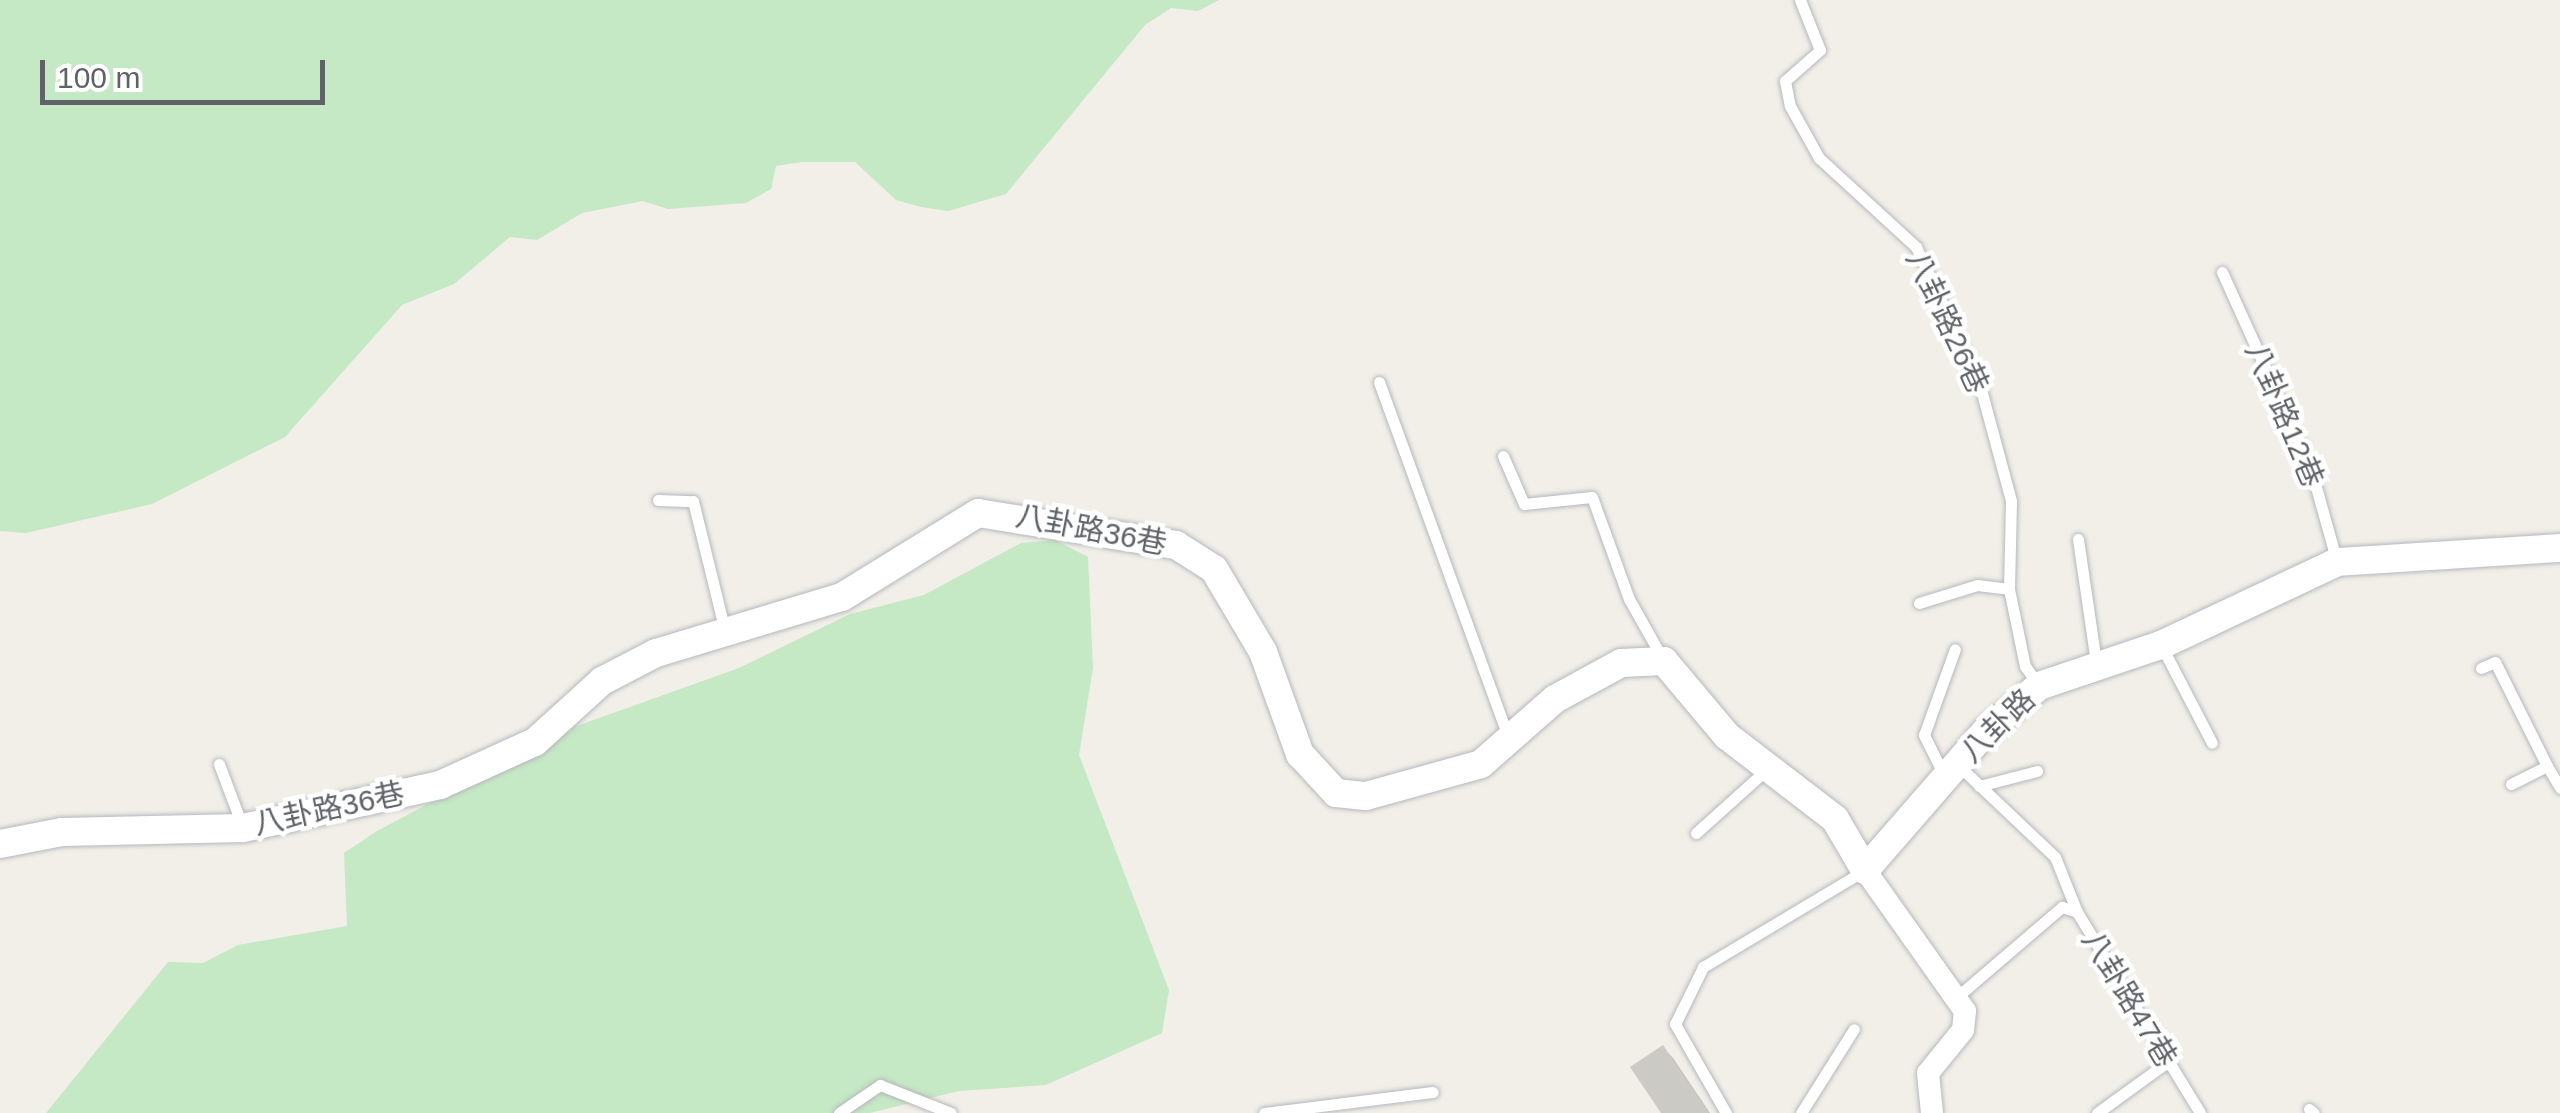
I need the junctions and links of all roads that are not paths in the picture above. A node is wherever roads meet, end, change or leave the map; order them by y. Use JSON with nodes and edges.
{"nodes":[{"id":1,"x":1800,"y":0,"type":"edge"},
{"id":2,"x":2222,"y":272,"type":"dead end"},
{"id":3,"x":1379,"y":382,"type":"dead end"},
{"id":4,"x":1504,"y":456,"type":"dead end"},
{"id":5,"x":658,"y":500,"type":"dead end"},
{"id":6,"x":2078,"y":539,"type":"dead end"},
{"id":7,"x":2560,"y":548,"type":"edge"},
{"id":8,"x":2337,"y":562,"type":"junction"},
{"id":9,"x":2009,"y":589,"type":"junction"},
{"id":10,"x":1919,"y":603,"type":"dead end"},
{"id":11,"x":724,"y":631,"type":"junction"},
{"id":12,"x":2161,"y":645,"type":"junction"},
{"id":13,"x":1955,"y":649,"type":"dead end"},
{"id":14,"x":1664,"y":661,"type":"junction"},
{"id":15,"x":2096,"y":662,"type":"junction"},
{"id":16,"x":2481,"y":668,"type":"dead end"},
{"id":17,"x":2039,"y":686,"type":"junction"},
{"id":18,"x":1509,"y":740,"type":"junction"},
{"id":19,"x":2212,"y":743,"type":"dead end"},
{"id":20,"x":219,"y":764,"type":"dead end"},
{"id":21,"x":2547,"y":766,"type":"junction"},
{"id":22,"x":1769,"y":768,"type":"junction"},
{"id":23,"x":1952,"y":772,"type":"junction"},
{"id":24,"x":2036,"y":772,"type":"dead end"},
{"id":25,"x":2511,"y":784,"type":"dead end"},
{"id":26,"x":1980,"y":786,"type":"junction"},
{"id":27,"x":2560,"y":788,"type":"edge"},
{"id":28,"x":243,"y":828,"type":"junction"},
{"id":29,"x":1696,"y":834,"type":"dead end"},
{"id":30,"x":0,"y":844,"type":"edge"},
{"id":31,"x":1866,"y":870,"type":"junction"},
{"id":32,"x":2077,"y":912,"type":"junction"},
{"id":33,"x":1958,"y":996,"type":"junction"},
{"id":34,"x":1854,"y":1029,"type":"dead end"},
{"id":35,"x":2166,"y":1063,"type":"junction"},
{"id":36,"x":1432,"y":1092,"type":"dead end"},
{"id":37,"x":838,"y":1113,"type":"edge"},
{"id":38,"x":951,"y":1113,"type":"edge"},
{"id":39,"x":1264,"y":1113,"type":"edge"},
{"id":40,"x":1726,"y":1113,"type":"edge"},
{"id":41,"x":1801,"y":1113,"type":"edge"},
{"id":42,"x":1932,"y":1113,"type":"edge"},
{"id":43,"x":2097,"y":1113,"type":"edge"},
{"id":44,"x":2200,"y":1113,"type":"edge"}],
"edges":[{"from":1,"to":9,"type":"lane","name":"八卦路26巷"},
{"from":2,"to":8,"type":"lane","name":"八卦路12巷"},
{"from":3,"to":18,"type":"lane"},
{"from":4,"to":14,"type":"lane"},
{"from":5,"to":11,"type":"lane"},
{"from":6,"to":15,"type":"lane"},
{"from":7,"to":8,"type":"street","name":"八卦路"},
{"from":8,"to":12,"type":"street","name":"八卦路"},
{"from":9,"to":10,"type":"lane"},
{"from":9,"to":17,"type":"lane","name":"八卦路26巷"},
{"from":11,"to":18,"type":"street","name":"八卦路36巷"},
{"from":11,"to":28,"type":"street","name":"八卦路36巷"},
{"from":12,"to":15,"type":"street","name":"八卦路"},
{"from":12,"to":19,"type":"lane"},
{"from":13,"to":23,"type":"lane"},
{"from":14,"to":18,"type":"street","name":"八卦路36巷"},
{"from":14,"to":22,"type":"street"},
{"from":15,"to":17,"type":"street","name":"八卦路"},
{"from":16,"to":21,"type":"lane"},
{"from":17,"to":23,"type":"street","name":"八卦路"},
{"from":20,"to":28,"type":"lane"},
{"from":21,"to":25,"type":"lane"},
{"from":21,"to":27,"type":"lane"},
{"from":22,"to":29,"type":"lane"},
{"from":22,"to":31,"type":"street"},
{"from":23,"to":26,"type":"lane"},
{"from":23,"to":31,"type":"street","name":"八卦路"},
{"from":24,"to":26,"type":"lane"},
{"from":26,"to":32,"type":"lane"},
{"from":28,"to":30,"type":"street","name":"八卦路36巷"},
{"from":31,"to":33,"type":"street"},
{"from":31,"to":40,"type":"lane"},
{"from":32,"to":33,"type":"lane","name":"八卦路47巷"},
{"from":32,"to":35,"type":"lane","name":"八卦路47巷"},
{"from":33,"to":42,"type":"street"},
{"from":34,"to":41,"type":"lane"},
{"from":35,"to":43,"type":"lane"},
{"from":35,"to":44,"type":"lane","name":"八卦路47巷"},
{"from":36,"to":39,"type":"lane"},
{"from":37,"to":38,"type":"lane"}]}
